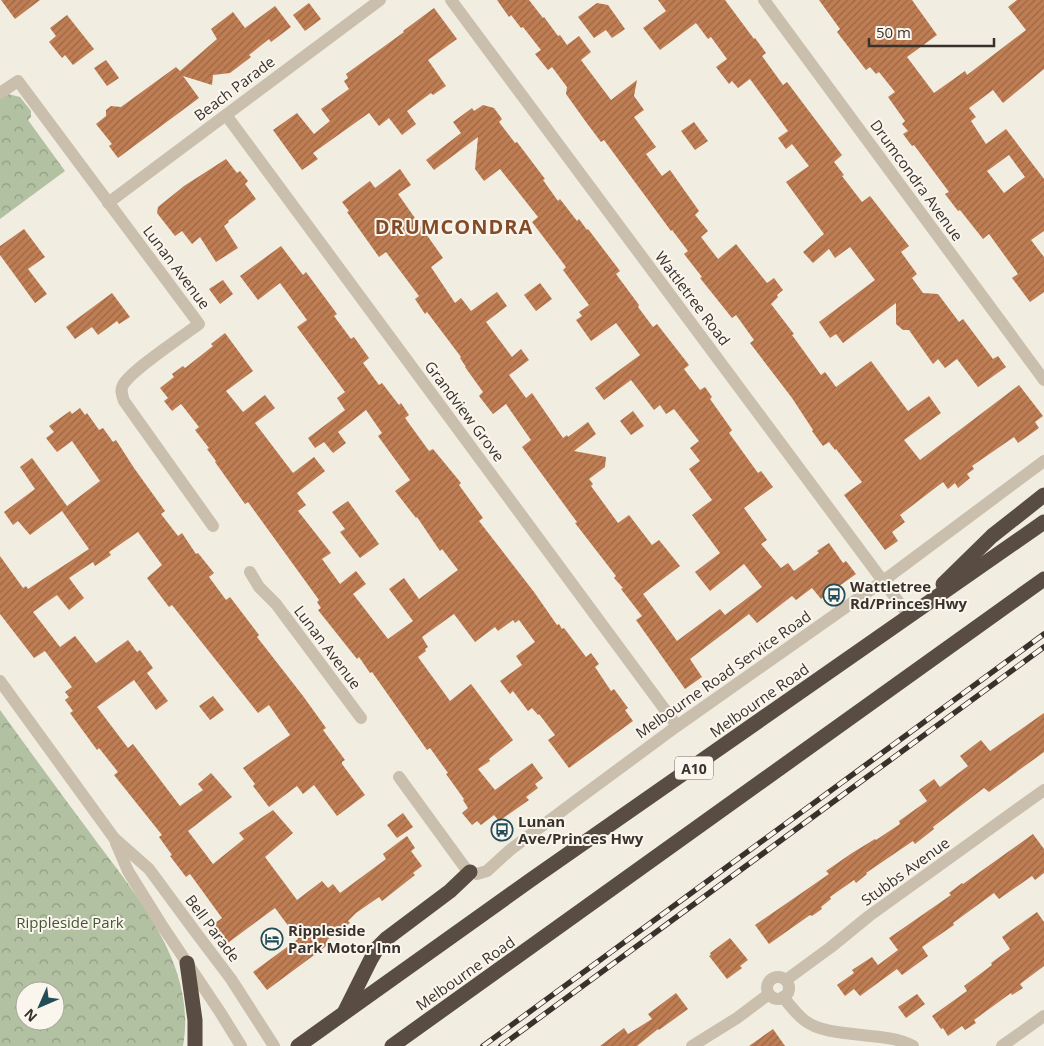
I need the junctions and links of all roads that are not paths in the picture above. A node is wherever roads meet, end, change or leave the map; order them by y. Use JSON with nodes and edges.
{"nodes":[{"id":1,"x":380,"y":0,"type":"edge"},
{"id":2,"x":451,"y":0,"type":"edge"},
{"id":3,"x":764,"y":0,"type":"edge"},
{"id":4,"x":0,"y":93,"type":"edge"},
{"id":5,"x":226,"y":115,"type":"junction"},
{"id":6,"x":108,"y":203,"type":"junction"},
{"id":7,"x":1044,"y":380,"type":"edge"},
{"id":8,"x":1044,"y":461,"type":"edge"},
{"id":9,"x":1044,"y":495,"type":"edge"},
{"id":10,"x":1044,"y":522,"type":"edge"},
{"id":11,"x":213,"y":526,"type":"dead end"},
{"id":12,"x":250,"y":572,"type":"dead end"},
{"id":13,"x":1044,"y":579,"type":"edge"},
{"id":14,"x":883,"y":581,"type":"junction"},
{"id":15,"x":909,"y":616,"type":"junction"},
{"id":16,"x":0,"y":681,"type":"edge"},
{"id":17,"x":361,"y":718,"type":"dead end"},
{"id":18,"x":677,"y":726,"type":"junction"},
{"id":19,"x":399,"y":776,"type":"dead end"},
{"id":20,"x":1044,"y":790,"type":"edge"},
{"id":21,"x":114,"y":838,"type":"junction"},
{"id":22,"x":470,"y":872,"type":"junction"},
{"id":23,"x":187,"y":962,"type":"junction"},
{"id":24,"x":786,"y":980,"type":"junction"},
{"id":25,"x":769,"y":994,"type":"junction"},
{"id":26,"x":783,"y":997,"type":"junction"},
{"id":27,"x":343,"y":1014,"type":"junction"},
{"id":28,"x":1044,"y":1016,"type":"edge"},
{"id":29,"x":195,"y":1046,"type":"edge"},
{"id":30,"x":241,"y":1046,"type":"edge"},
{"id":31,"x":274,"y":1046,"type":"edge"},
{"id":32,"x":298,"y":1046,"type":"edge"},
{"id":33,"x":392,"y":1046,"type":"edge"},
{"id":34,"x":692,"y":1046,"type":"edge"},
{"id":35,"x":913,"y":1046,"type":"edge"},
{"id":36,"x":1002,"y":1046,"type":"edge"}],
"edges":[{"from":1,"to":5,"type":"street","name":"Beach Parade"},
{"from":2,"to":14,"type":"street","name":"Wattletree Road"},
{"from":3,"to":7,"type":"street","name":"Drumcondra Avenue"},
{"from":4,"to":6,"type":"street","name":"Lunan Avenue"},
{"from":5,"to":6,"type":"street","name":"Beach Parade"},
{"from":5,"to":18,"type":"street","name":"Grandview Grove"},
{"from":6,"to":11,"type":"street","name":"Lunan Avenue"},
{"from":8,"to":14,"type":"street","name":"Melbourne Road Service Road"},
{"from":9,"to":15,"type":"highway"},
{"from":10,"to":15,"type":"highway","name":"Melbourne Road","number":"A10"},
{"from":12,"to":17,"type":"street","name":"Lunan Avenue"},
{"from":13,"to":33,"type":"highway","name":"Melbourne Road"},
{"from":14,"to":15,"type":"street","name":"Wattletree Road"},
{"from":14,"to":18,"type":"street","name":"Melbourne Road Service Road"},
{"from":15,"to":27,"type":"highway","name":"Melbourne Road","number":"A10"},
{"from":16,"to":21,"type":"street","name":"Bell Parade"},
{"from":18,"to":22,"type":"street","name":"Melbourne Road Service Road"},
{"from":19,"to":22,"type":"street"},
{"from":20,"to":24,"type":"street","name":"Stubbs Avenue"},
{"from":21,"to":23,"type":"street","name":"Bell Parade"},
{"from":21,"to":31,"type":"street","name":"Bell Parade"},
{"from":22,"to":27,"type":"highway"},
{"from":23,"to":29,"type":"highway"},
{"from":23,"to":30,"type":"street","name":"Bell Parade"},
{"from":24,"to":25,"type":"street"},
{"from":24,"to":26,"type":"street"},
{"from":25,"to":26,"type":"street"},
{"from":25,"to":34,"type":"street"},
{"from":26,"to":35,"type":"street"},
{"from":27,"to":32,"type":"highway","name":"Melbourne Road","number":"A10"},
{"from":28,"to":36,"type":"street"}]}
